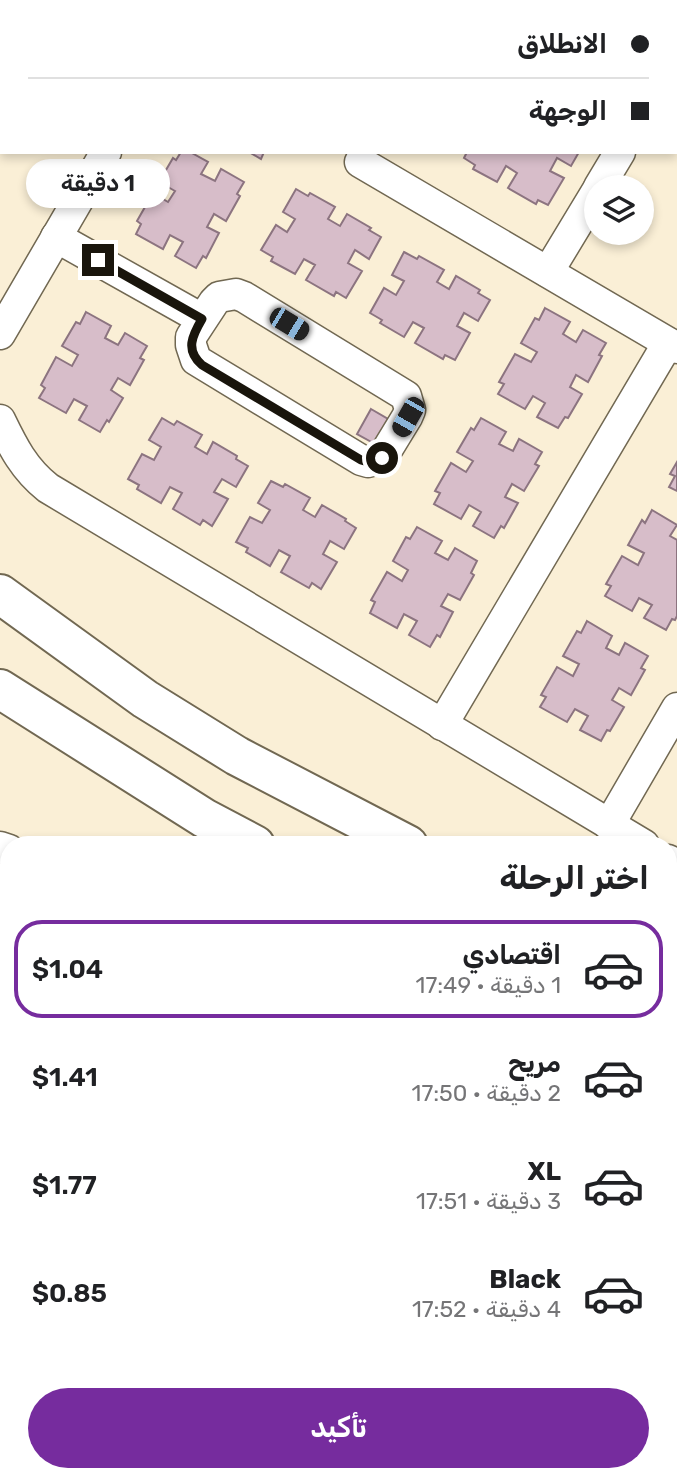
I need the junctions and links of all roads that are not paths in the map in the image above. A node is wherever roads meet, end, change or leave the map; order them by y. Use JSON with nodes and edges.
{"nodes":[{"id":1,"x":105,"y":154,"type":"edge"},
{"id":2,"x":619,"y":154,"type":"edge"},
{"id":3,"x":360,"y":162,"type":"dead end"},
{"id":4,"x":606,"y":175,"type":"edge"},
{"id":5,"x":584,"y":212,"type":"edge"},
{"id":6,"x":56,"y":237,"type":"junction"},
{"id":7,"x":548,"y":272,"type":"junction"},
{"id":8,"x":202,"y":319,"type":"junction"},
{"id":9,"x":0,"y":334,"type":"edge"},
{"id":10,"x":673,"y":345,"type":"edge"},
{"id":11,"x":0,"y":420,"type":"edge"},
{"id":12,"x":0,"y":594,"type":"edge"},
{"id":13,"x":0,"y":689,"type":"edge"},
{"id":14,"x":677,"y":708,"type":"edge"},
{"id":15,"x":442,"y":725,"type":"junction"},
{"id":16,"x":609,"y":824,"type":"junction"},
{"id":17,"x":238,"y":836,"type":"edge"},
{"id":18,"x":391,"y":836,"type":"edge"},
{"id":19,"x":629,"y":836,"type":"edge"}],
"edges":[{"from":1,"to":6,"type":"street"},
{"from":2,"to":4,"type":"street"},
{"from":3,"to":7,"type":"street"},
{"from":5,"to":7,"type":"street"},
{"from":6,"to":8,"type":"street"},
{"from":6,"to":9,"type":"street"},
{"from":7,"to":10,"type":"street"},
{"from":8,"to":8,"type":"street"},
{"from":10,"to":15,"type":"street"},
{"from":11,"to":15,"type":"street"},
{"from":12,"to":18,"type":"main road"},
{"from":13,"to":17,"type":"main road"},
{"from":14,"to":16,"type":"street"},
{"from":15,"to":16,"type":"street"},
{"from":16,"to":19,"type":"street"}]}
